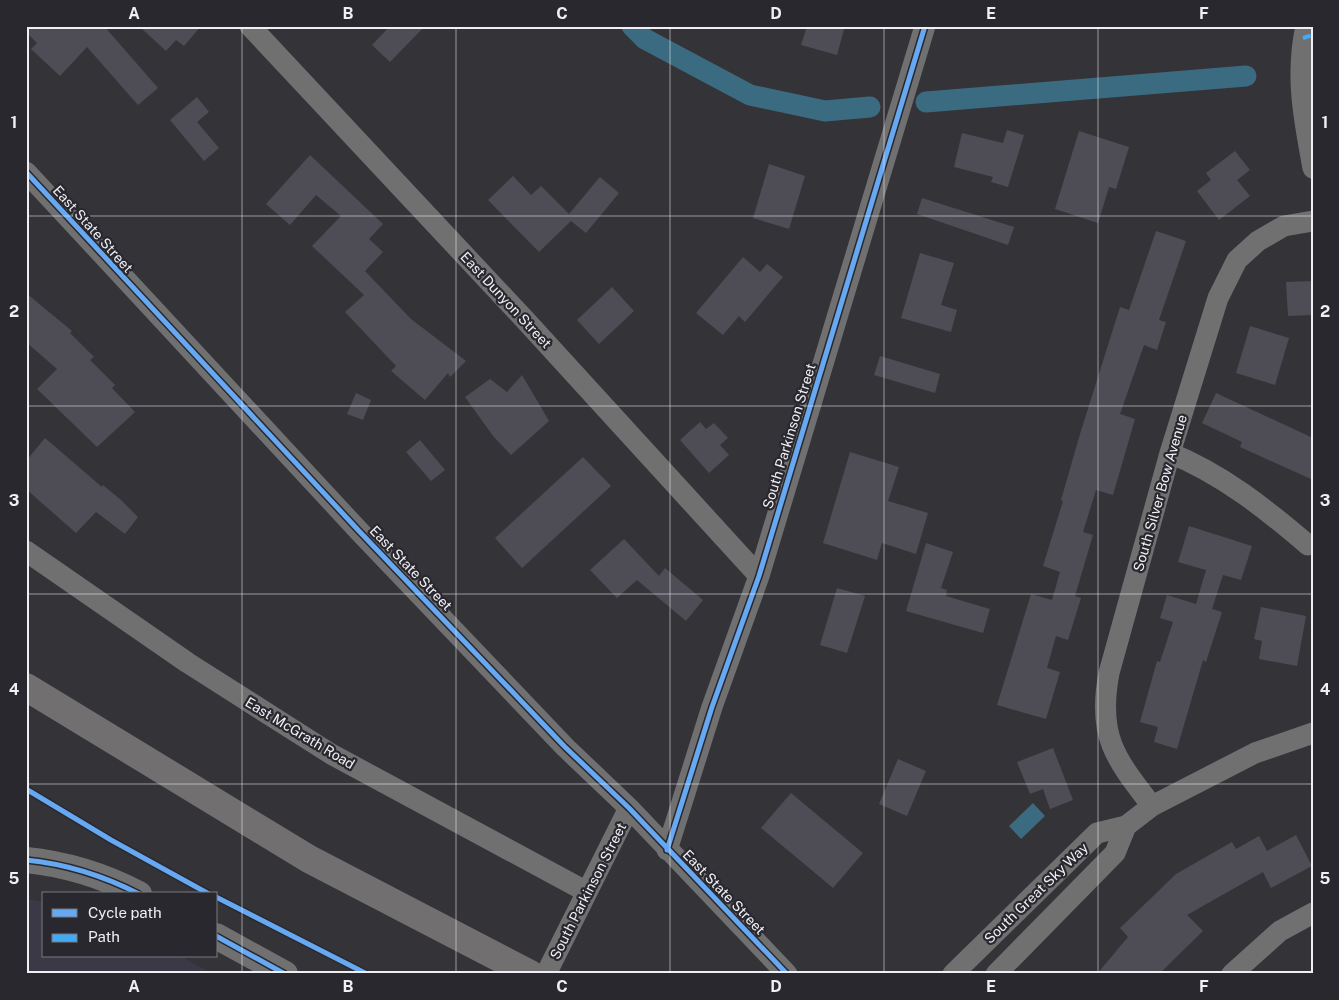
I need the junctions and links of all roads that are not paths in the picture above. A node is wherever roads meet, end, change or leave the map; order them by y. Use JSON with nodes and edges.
{"nodes":[{"id":1,"x":250,"y":26,"type":"edge"},
{"id":2,"x":925,"y":26,"type":"edge"},
{"id":3,"x":1306,"y":26,"type":"edge"},
{"id":4,"x":1313,"y":168,"type":"edge"},
{"id":5,"x":26,"y":172,"type":"edge"},
{"id":6,"x":1313,"y":221,"type":"edge"},
{"id":7,"x":1170,"y":453,"type":"junction"},
{"id":8,"x":1308,"y":545,"type":"dead end"},
{"id":9,"x":26,"y":551,"type":"edge"},
{"id":10,"x":759,"y":576,"type":"junction"},
{"id":11,"x":26,"y":687,"type":"edge"},
{"id":12,"x":1313,"y":733,"type":"edge"},
{"id":13,"x":1152,"y":806,"type":"junction"},
{"id":14,"x":629,"y":808,"type":"junction"},
{"id":15,"x":1126,"y":826,"type":"junction"},
{"id":16,"x":667,"y":850,"type":"junction"},
{"id":17,"x":26,"y":860,"type":"edge"},
{"id":18,"x":135,"y":892,"type":"edge"},
{"id":19,"x":587,"y":892,"type":"junction"},
{"id":20,"x":1313,"y":912,"type":"edge"},
{"id":21,"x":218,"y":937,"type":"edge"},
{"id":22,"x":285,"y":974,"type":"edge"},
{"id":23,"x":530,"y":974,"type":"edge"},
{"id":24,"x":546,"y":974,"type":"edge"},
{"id":25,"x":787,"y":974,"type":"edge"},
{"id":26,"x":953,"y":974,"type":"edge"},
{"id":27,"x":996,"y":974,"type":"edge"},
{"id":28,"x":1232,"y":974,"type":"edge"}],
"edges":[{"from":1,"to":10,"type":"street","name":"East Dunyon Street"},
{"from":2,"to":10,"type":"street","name":"South Parkinson Street"},
{"from":3,"to":4,"type":"street"},
{"from":5,"to":14,"type":"street","name":"East State Street"},
{"from":6,"to":7,"type":"street","name":"South Silver Bow Avenue"},
{"from":7,"to":8,"type":"street"},
{"from":7,"to":13,"type":"street","name":"South Silver Bow Avenue"},
{"from":9,"to":19,"type":"street","name":"East McGrath Road"},
{"from":10,"to":16,"type":"street","name":"South Parkinson Street"},
{"from":11,"to":23,"type":"highway"},
{"from":12,"to":13,"type":"street","name":"South Great Sky Way"},
{"from":13,"to":15,"type":"street","name":"South Great Sky Way"},
{"from":14,"to":16,"type":"street","name":"East State Street"},
{"from":14,"to":19,"type":"street","name":"South Parkinson Street"},
{"from":15,"to":26,"type":"street","name":"South Great Sky Way"},
{"from":15,"to":27,"type":"street","name":"South Great Sky Way"},
{"from":16,"to":25,"type":"street","name":"East State Street"},
{"from":17,"to":18,"type":"street"},
{"from":19,"to":24,"type":"street","name":"South Parkinson Street"},
{"from":20,"to":28,"type":"street"},
{"from":21,"to":22,"type":"street"}]}
